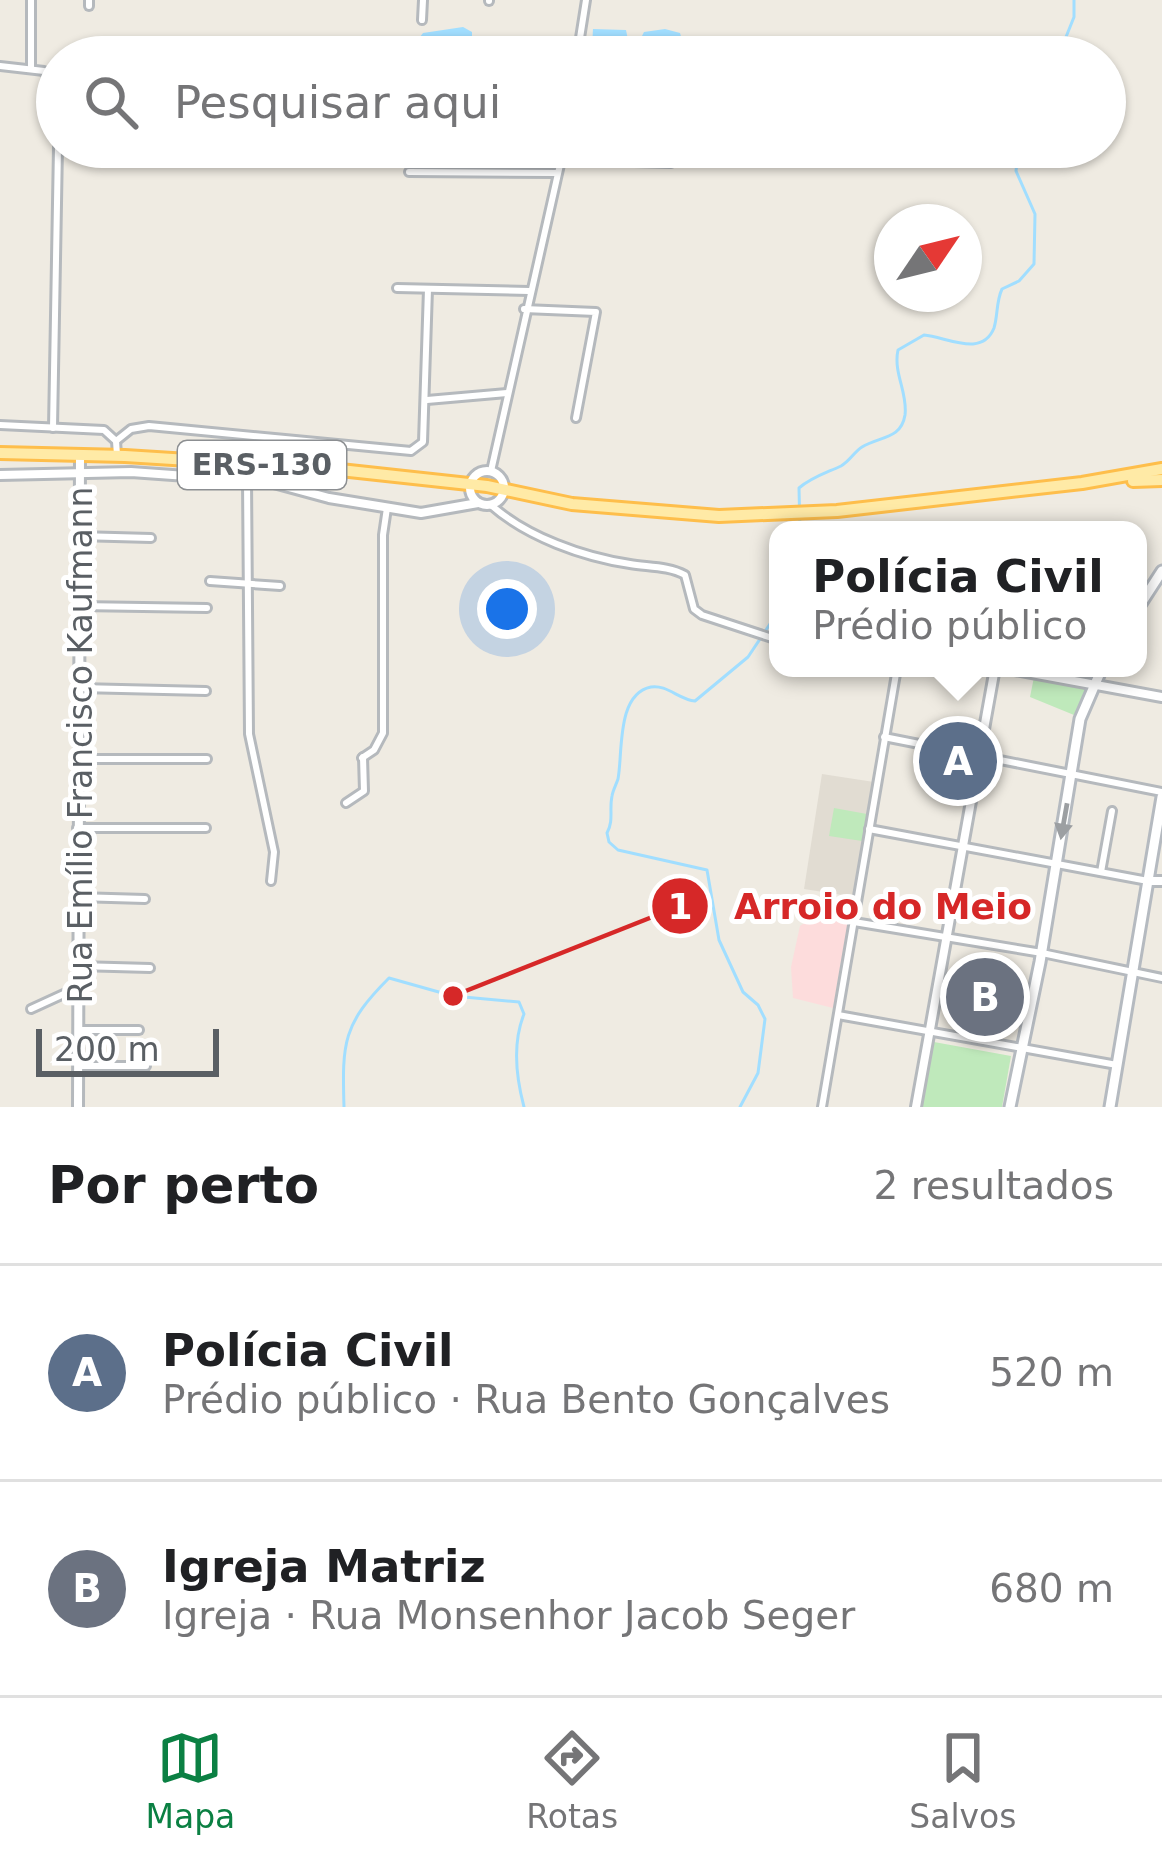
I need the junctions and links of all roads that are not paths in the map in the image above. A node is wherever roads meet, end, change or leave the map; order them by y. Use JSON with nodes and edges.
{"nodes":[{"id":1,"x":31,"y":0,"type":"edge"},
{"id":2,"x":422,"y":0,"type":"edge"},
{"id":3,"x":586,"y":0,"type":"edge"},
{"id":4,"x":422,"y":20,"type":"dead end"},
{"id":5,"x":580,"y":36,"type":"edge"},
{"id":6,"x":0,"y":66,"type":"edge"},
{"id":7,"x":31,"y":67,"type":"junction"},
{"id":8,"x":36,"y":69,"type":"edge"},
{"id":9,"x":58,"y":168,"type":"edge"},
{"id":10,"x":559,"y":168,"type":"edge"},
{"id":11,"x":409,"y":172,"type":"dead end"},
{"id":12,"x":557,"y":173,"type":"junction"},
{"id":13,"x":397,"y":288,"type":"dead end"},
{"id":14,"x":428,"y":289,"type":"junction"},
{"id":15,"x":529,"y":291,"type":"junction"},
{"id":16,"x":524,"y":309,"type":"junction"},
{"id":17,"x":507,"y":393,"type":"junction"},
{"id":18,"x":425,"y":400,"type":"junction"},
{"id":19,"x":576,"y":418,"type":"dead end"},
{"id":20,"x":0,"y":425,"type":"edge"},
{"id":21,"x":53,"y":428,"type":"junction"},
{"id":22,"x":131,"y":429,"type":"junction"},
{"id":23,"x":104,"y":430,"type":"junction"},
{"id":24,"x":116,"y":441,"type":"junction"},
{"id":25,"x":0,"y":453,"type":"edge"},
{"id":26,"x":80,"y":455,"type":"junction"},
{"id":27,"x":117,"y":455,"type":"junction"},
{"id":28,"x":1162,"y":470,"type":"edge"},
{"id":29,"x":81,"y":471,"type":"junction"},
{"id":30,"x":491,"y":471,"type":"junction"},
{"id":31,"x":0,"y":475,"type":"edge"},
{"id":32,"x":248,"y":480,"type":"junction"},
{"id":33,"x":1162,"y":480,"type":"edge"},
{"id":34,"x":1082,"y":483,"type":"junction"},
{"id":35,"x":468,"y":487,"type":"junction"},
{"id":36,"x":506,"y":490,"type":"junction"},
{"id":37,"x":478,"y":503,"type":"junction"},
{"id":38,"x":491,"y":505,"type":"junction"},
{"id":39,"x":387,"y":508,"type":"junction"},
{"id":40,"x":78,"y":536,"type":"junction"},
{"id":41,"x":151,"y":538,"type":"dead end"},
{"id":42,"x":210,"y":581,"type":"dead end"},
{"id":43,"x":248,"y":583,"type":"junction"},
{"id":44,"x":280,"y":586,"type":"dead end"},
{"id":45,"x":79,"y":606,"type":"junction"},
{"id":46,"x":207,"y":608,"type":"dead end"},
{"id":47,"x":769,"y":637,"type":"edge"},
{"id":48,"x":895,"y":677,"type":"edge"},
{"id":49,"x":997,"y":677,"type":"edge"},
{"id":50,"x":1046,"y":677,"type":"edge"},
{"id":51,"x":1098,"y":677,"type":"edge"},
{"id":52,"x":1093,"y":686,"type":"junction"},
{"id":53,"x":79,"y":688,"type":"junction"},
{"id":54,"x":206,"y":691,"type":"dead end"},
{"id":55,"x":1162,"y":698,"type":"edge"},
{"id":56,"x":884,"y":737,"type":"junction"},
{"id":57,"x":978,"y":758,"type":"junction"},
{"id":58,"x":78,"y":759,"type":"junction"},
{"id":59,"x":207,"y":759,"type":"dead end"},
{"id":60,"x":1072,"y":774,"type":"junction"},
{"id":61,"x":1162,"y":794,"type":"edge"},
{"id":62,"x":346,"y":803,"type":"dead end"},
{"id":63,"x":1112,"y":811,"type":"dead end"},
{"id":64,"x":77,"y":828,"type":"junction"},
{"id":65,"x":206,"y":828,"type":"dead end"},
{"id":66,"x":868,"y":829,"type":"junction"},
{"id":67,"x":961,"y":849,"type":"junction"},
{"id":68,"x":1057,"y":862,"type":"junction"},
{"id":69,"x":1101,"y":872,"type":"junction"},
{"id":70,"x":271,"y":881,"type":"dead end"},
{"id":71,"x":1148,"y":881,"type":"junction"},
{"id":72,"x":1162,"y":881,"type":"edge"},
{"id":73,"x":77,"y":897,"type":"junction"},
{"id":74,"x":145,"y":899,"type":"dead end"},
{"id":75,"x":854,"y":922,"type":"junction"},
{"id":76,"x":945,"y":939,"type":"junction"},
{"id":77,"x":1042,"y":953,"type":"junction"},
{"id":78,"x":78,"y":966,"type":"junction"},
{"id":79,"x":150,"y":968,"type":"dead end"},
{"id":80,"x":1132,"y":973,"type":"junction"},
{"id":81,"x":1162,"y":978,"type":"edge"},
{"id":82,"x":79,"y":987,"type":"junction"},
{"id":83,"x":31,"y":1009,"type":"dead end"},
{"id":84,"x":838,"y":1015,"type":"junction"},
{"id":85,"x":79,"y":1030,"type":"junction"},
{"id":86,"x":139,"y":1030,"type":"dead end"},
{"id":87,"x":929,"y":1033,"type":"junction"},
{"id":88,"x":1022,"y":1048,"type":"junction"},
{"id":89,"x":1117,"y":1065,"type":"junction"},
{"id":90,"x":78,"y":1066,"type":"junction"},
{"id":91,"x":146,"y":1066,"type":"dead end"},
{"id":92,"x":822,"y":1106,"type":"edge"},
{"id":93,"x":78,"y":1107,"type":"edge"},
{"id":94,"x":833,"y":1107,"type":"edge"},
{"id":95,"x":916,"y":1107,"type":"edge"},
{"id":96,"x":1010,"y":1107,"type":"edge"},
{"id":97,"x":1110,"y":1107,"type":"edge"}],
"edges":[{"from":1,"to":7,"type":"street"},
{"from":2,"to":4,"type":"street"},
{"from":3,"to":5,"type":"street"},
{"from":6,"to":7,"type":"street"},
{"from":7,"to":8,"type":"street"},
{"from":9,"to":21,"type":"street"},
{"from":10,"to":12,"type":"street"},
{"from":11,"to":12,"type":"street"},
{"from":12,"to":15,"type":"street"},
{"from":13,"to":14,"type":"street"},
{"from":14,"to":15,"type":"street"},
{"from":14,"to":18,"type":"street"},
{"from":15,"to":16,"type":"street"},
{"from":16,"to":17,"type":"street"},
{"from":16,"to":19,"type":"street"},
{"from":17,"to":18,"type":"street"},
{"from":17,"to":30,"type":"street"},
{"from":18,"to":22,"type":"street"},
{"from":20,"to":21,"type":"street"},
{"from":21,"to":23,"type":"street"},
{"from":22,"to":23,"type":"street"},
{"from":22,"to":24,"type":"street"},
{"from":23,"to":24,"type":"street"},
{"from":24,"to":27,"type":"street"},
{"from":25,"to":26,"type":"main road","number":"ERS-130"},
{"from":26,"to":27,"type":"main road","number":"ERS-130"},
{"from":26,"to":29,"type":"street","name":"Rua Emílio Francisco Kaufmann"},
{"from":27,"to":35,"type":"main road","number":"ERS-130"},
{"from":28,"to":34,"type":"main road","number":"ERS-130"},
{"from":29,"to":31,"type":"street"},
{"from":29,"to":32,"type":"street"},
{"from":29,"to":40,"type":"street","name":"Rua Emílio Francisco Kaufmann"},
{"from":30,"to":35,"type":"street"},
{"from":30,"to":36,"type":"street"},
{"from":32,"to":39,"type":"street"},
{"from":32,"to":43,"type":"street"},
{"from":33,"to":34,"type":"main road","number":"ERS-130"},
{"from":34,"to":36,"type":"main road","number":"ERS-130"},
{"from":35,"to":36,"type":"main road","number":"ERS-130"},
{"from":35,"to":37,"type":"street"},
{"from":36,"to":38,"type":"street"},
{"from":37,"to":38,"type":"street"},
{"from":37,"to":39,"type":"street"},
{"from":38,"to":47,"type":"street"},
{"from":39,"to":62,"type":"street"},
{"from":40,"to":41,"type":"street"},
{"from":40,"to":45,"type":"street","name":"Rua Emílio Francisco Kaufmann"},
{"from":42,"to":43,"type":"street"},
{"from":43,"to":44,"type":"street"},
{"from":43,"to":70,"type":"street"},
{"from":45,"to":46,"type":"street"},
{"from":45,"to":53,"type":"street","name":"Rua Emílio Francisco Kaufmann"},
{"from":48,"to":56,"type":"street"},
{"from":49,"to":57,"type":"street"},
{"from":50,"to":52,"type":"street"},
{"from":51,"to":52,"type":"main road"},
{"from":52,"to":55,"type":"street"},
{"from":52,"to":60,"type":"main road"},
{"from":53,"to":54,"type":"street"},
{"from":53,"to":58,"type":"street","name":"Rua Emílio Francisco Kaufmann"},
{"from":56,"to":57,"type":"street"},
{"from":56,"to":66,"type":"street"},
{"from":57,"to":60,"type":"street"},
{"from":57,"to":67,"type":"street"},
{"from":58,"to":59,"type":"street"},
{"from":58,"to":64,"type":"street","name":"Rua Emílio Francisco Kaufmann"},
{"from":60,"to":61,"type":"street"},
{"from":60,"to":68,"type":"main road","one_way":true},
{"from":61,"to":71,"type":"main road"},
{"from":63,"to":69,"type":"street"},
{"from":64,"to":65,"type":"street"},
{"from":64,"to":73,"type":"street","name":"Rua Emílio Francisco Kaufmann"},
{"from":66,"to":67,"type":"street"},
{"from":66,"to":75,"type":"street"},
{"from":67,"to":68,"type":"street"},
{"from":67,"to":76,"type":"street"},
{"from":68,"to":69,"type":"street"},
{"from":68,"to":77,"type":"main road"},
{"from":69,"to":71,"type":"street"},
{"from":71,"to":72,"type":"street"},
{"from":71,"to":80,"type":"main road"},
{"from":73,"to":74,"type":"street"},
{"from":73,"to":78,"type":"street","name":"Rua Emílio Francisco Kaufmann"},
{"from":75,"to":76,"type":"street"},
{"from":75,"to":84,"type":"street"},
{"from":76,"to":77,"type":"street"},
{"from":76,"to":87,"type":"street"},
{"from":77,"to":80,"type":"street"},
{"from":77,"to":88,"type":"main road"},
{"from":78,"to":79,"type":"street"},
{"from":78,"to":82,"type":"street","name":"Rua Emílio Francisco Kaufmann"},
{"from":80,"to":81,"type":"street"},
{"from":80,"to":89,"type":"main road"},
{"from":82,"to":83,"type":"street"},
{"from":82,"to":85,"type":"street","name":"Rua Emílio Francisco Kaufmann"},
{"from":84,"to":87,"type":"street"},
{"from":84,"to":92,"type":"street"},
{"from":85,"to":86,"type":"street"},
{"from":85,"to":90,"type":"street","name":"Rua Emílio Francisco Kaufmann"},
{"from":87,"to":88,"type":"street"},
{"from":87,"to":95,"type":"street"},
{"from":88,"to":89,"type":"street"},
{"from":88,"to":96,"type":"main road"},
{"from":89,"to":97,"type":"main road"},
{"from":90,"to":91,"type":"street"},
{"from":90,"to":93,"type":"street","name":"Rua Emílio Francisco Kaufmann"},
{"from":92,"to":94,"type":"street"}]}
